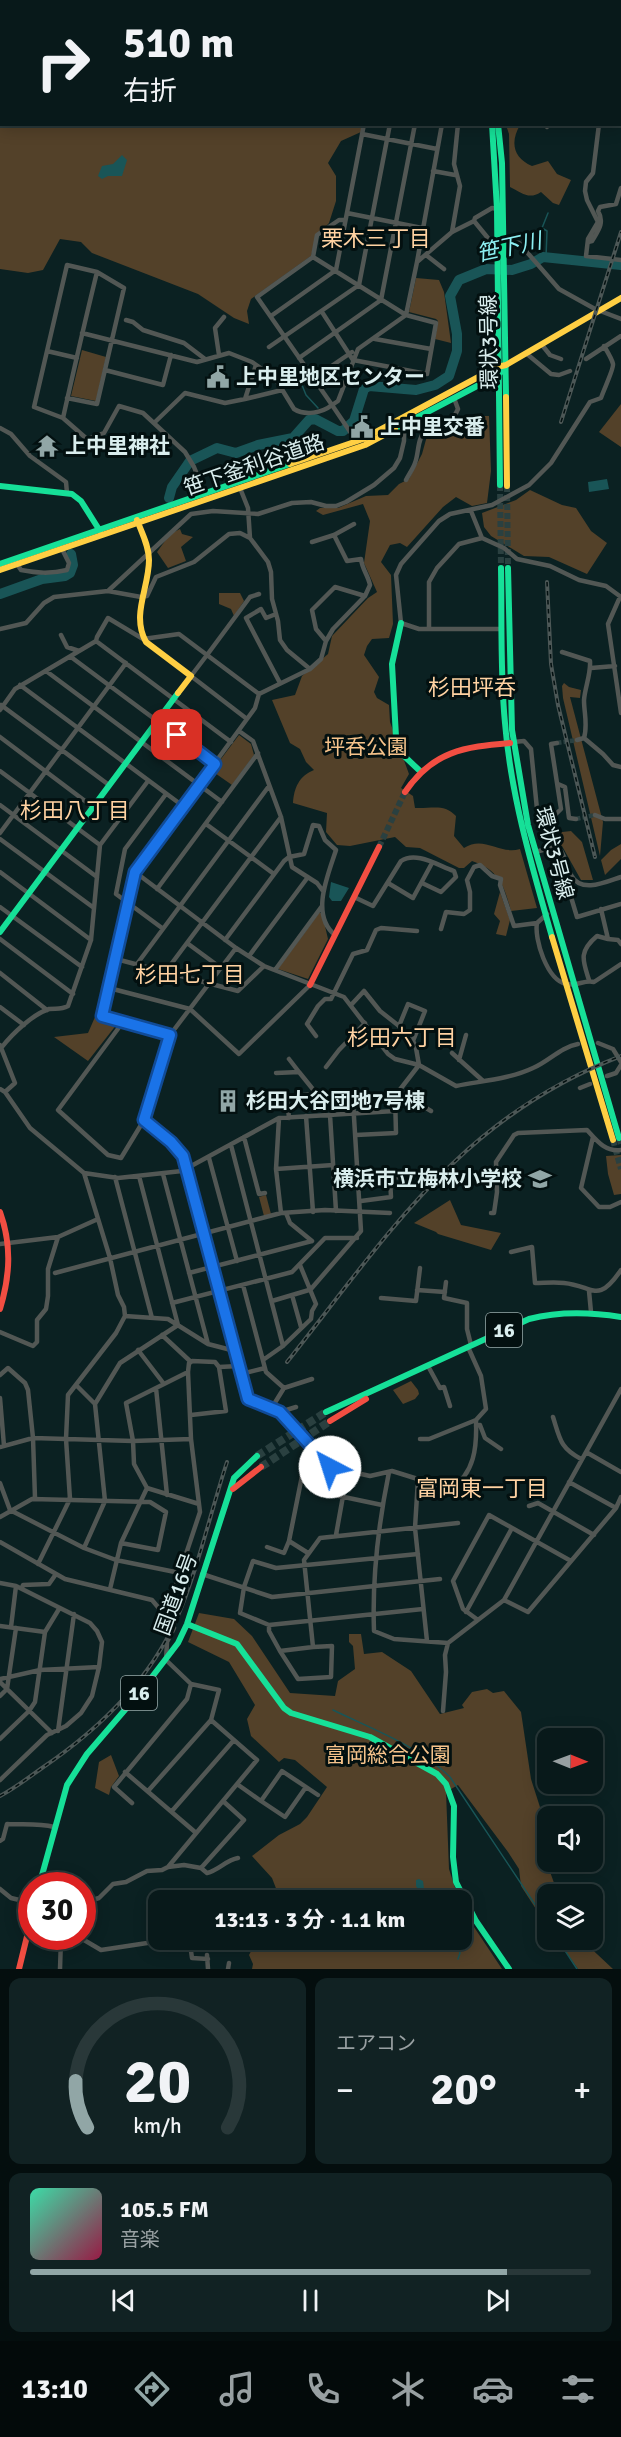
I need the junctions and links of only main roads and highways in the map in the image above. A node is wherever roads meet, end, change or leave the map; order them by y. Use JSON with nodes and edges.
{"nodes":[{"id":1,"x":492,"y":126,"type":"edge"},
{"id":2,"x":498,"y":126,"type":"edge"},
{"id":3,"x":499,"y":241,"type":"junction"},
{"id":4,"x":500,"y":278,"type":"junction"},
{"id":5,"x":621,"y":298,"type":"edge"},
{"id":6,"x":506,"y":365,"type":"junction"},
{"id":7,"x":497,"y":367,"type":"junction"},
{"id":8,"x":498,"y":375,"type":"junction"},
{"id":9,"x":358,"y":444,"type":"junction"},
{"id":10,"x":0,"y":486,"type":"edge"},
{"id":11,"x":206,"y":496,"type":"junction"},
{"id":12,"x":137,"y":520,"type":"junction"},
{"id":13,"x":101,"y":532,"type":"junction"},
{"id":14,"x":0,"y":564,"type":"edge"},
{"id":15,"x":0,"y":570,"type":"edge"},
{"id":16,"x":400,"y":623,"type":"road end"},
{"id":17,"x":510,"y":743,"type":"junction"},
{"id":18,"x":420,"y":771,"type":"junction"},
{"id":19,"x":405,"y":792,"type":"tunnel mouth"},
{"id":20,"x":379,"y":847,"type":"tunnel mouth"},
{"id":21,"x":532,"y":852,"type":"junction"},
{"id":22,"x":0,"y":932,"type":"edge"},
{"id":23,"x":310,"y":985,"type":"road end"},
{"id":24,"x":582,"y":1022,"type":"junction"},
{"id":25,"x":616,"y":1139,"type":"tunnel mouth"},
{"id":26,"x":0,"y":1212,"type":"edge"},
{"id":27,"x":0,"y":1309,"type":"edge"},
{"id":28,"x":621,"y":1317,"type":"edge"},
{"id":29,"x":395,"y":1382,"type":"junction"},
{"id":30,"x":326,"y":1412,"type":"tunnel mouth"},
{"id":31,"x":330,"y":1421,"type":"tunnel mouth"},
{"id":32,"x":257,"y":1456,"type":"tunnel mouth"},
{"id":33,"x":261,"y":1467,"type":"tunnel mouth"},
{"id":34,"x":229,"y":1493,"type":"junction"},
{"id":35,"x":187,"y":1624,"type":"junction"},
{"id":36,"x":43,"y":1872,"type":"edge"},
{"id":37,"x":24,"y":1950,"type":"edge"},
{"id":38,"x":19,"y":1969,"type":"edge"},
{"id":39,"x":509,"y":1969,"type":"edge"}],
"edges":[{"from":1,"to":3,"type":"main road","name":"環状3号線"},
{"from":2,"to":3,"type":"main road","name":"環状3号線"},
{"from":3,"to":4,"type":"main road","name":"環状3号線"},
{"from":4,"to":6,"type":"main road","name":"環状3号線"},
{"from":4,"to":7,"type":"main road","name":"環状3号線"},
{"from":5,"to":6,"type":"main road","name":"笹下釜利谷道路"},
{"from":6,"to":7,"type":"main road","name":"笹下釜利谷道路"},
{"from":6,"to":8,"type":"main road","name":"笹下釜利谷道路"},
{"from":6,"to":8,"type":"main road","name":"環状3号線"},
{"from":7,"to":8,"type":"main road","name":"環状3号線"},
{"from":7,"to":9,"type":"main road","name":"笹下釜利谷道路"},
{"from":8,"to":9,"type":"main road","name":"笹下釜利谷道路"},
{"from":9,"to":11,"type":"main road","name":"笹下釜利谷道路"},
{"from":9,"to":11,"type":"main road","name":"笹下釜利谷道路"},
{"from":10,"to":13,"type":"main road"},
{"from":11,"to":12,"type":"main road","name":"笹下釜利谷道路"},
{"from":12,"to":13,"type":"main road","name":"笹下釜利谷道路"},
{"from":12,"to":22,"type":"main road"},
{"from":13,"to":14,"type":"main road","name":"笹下釜利谷道路"},
{"from":13,"to":15,"type":"main road","name":"笹下釜利谷道路"},
{"from":16,"to":18,"type":"main road"},
{"from":17,"to":17,"type":"main road","name":"環状3号線"},
{"from":17,"to":18,"type":"main road"},
{"from":17,"to":21,"type":"main road","name":"環状3号線"},
{"from":18,"to":19,"type":"main road"},
{"from":20,"to":23,"type":"main road"},
{"from":21,"to":24,"type":"main road","name":"環状3号線"},
{"from":21,"to":24,"type":"main road","name":"環状3号線"},
{"from":24,"to":25,"type":"main road"},
{"from":26,"to":27,"type":"main road"},
{"from":28,"to":29,"type":"main road","number":"16"},
{"from":29,"to":30,"type":"main road","number":"16"},
{"from":29,"to":31,"type":"main road","number":"16"},
{"from":32,"to":34,"type":"main road","name":"国道16号","number":"16"},
{"from":33,"to":34,"type":"main road"},
{"from":34,"to":35,"type":"main road","name":"国道16号","number":"16"},
{"from":35,"to":36,"type":"main road","name":"国道16号","number":"16"},
{"from":35,"to":39,"type":"main road"},
{"from":37,"to":38,"type":"main road"}]}
